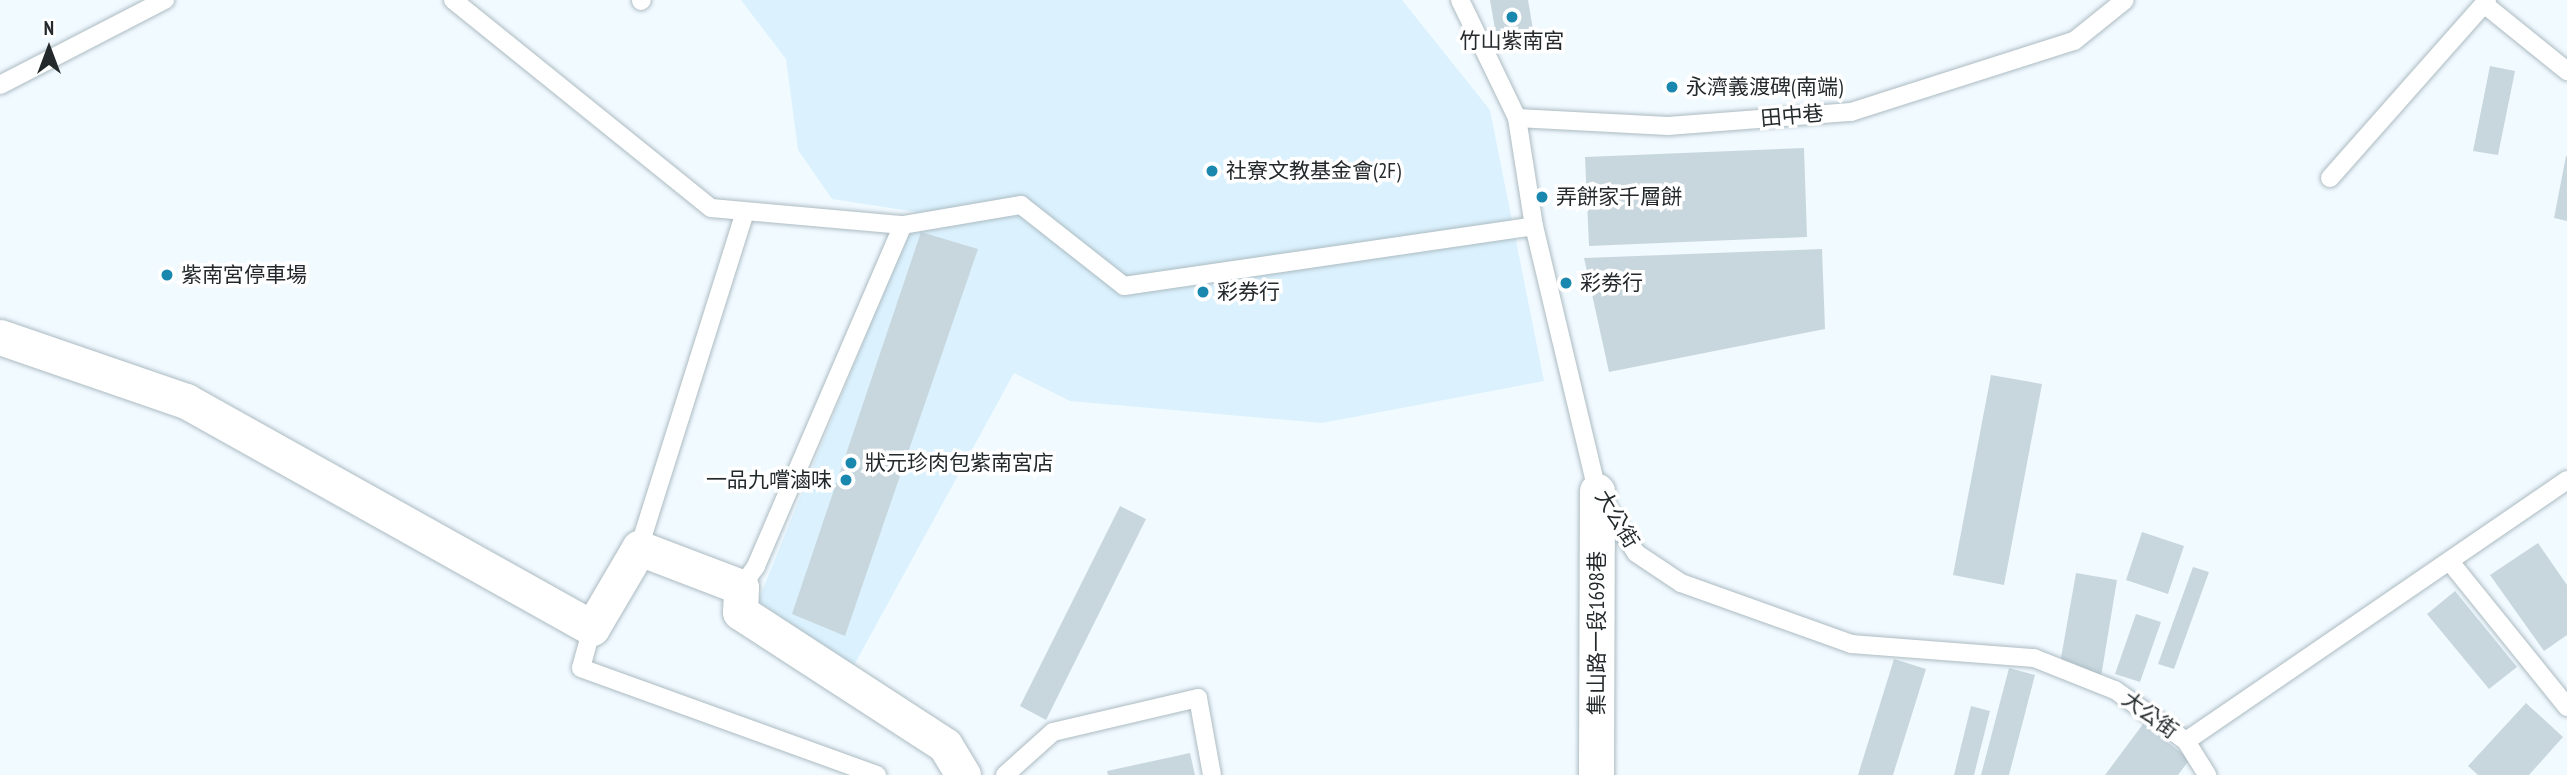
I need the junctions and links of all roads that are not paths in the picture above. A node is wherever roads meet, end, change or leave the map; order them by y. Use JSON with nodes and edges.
{"nodes":[{"id":1,"x":165,"y":0,"type":"edge"},
{"id":2,"x":453,"y":0,"type":"edge"},
{"id":3,"x":1460,"y":0,"type":"edge"},
{"id":4,"x":2124,"y":0,"type":"edge"},
{"id":5,"x":2486,"y":2,"type":"edge"},
{"id":6,"x":2567,"y":71,"type":"edge"},
{"id":7,"x":0,"y":85,"type":"edge"},
{"id":8,"x":1517,"y":118,"type":"junction"},
{"id":9,"x":2330,"y":178,"type":"dead end"},
{"id":10,"x":744,"y":214,"type":"junction"},
{"id":11,"x":904,"y":225,"type":"junction"},
{"id":12,"x":1534,"y":226,"type":"junction"},
{"id":13,"x":0,"y":337,"type":"edge"},
{"id":14,"x":2567,"y":480,"type":"edge"},
{"id":15,"x":1597,"y":491,"type":"junction"},
{"id":16,"x":639,"y":548,"type":"junction"},
{"id":17,"x":2451,"y":563,"type":"junction"},
{"id":18,"x":741,"y":587,"type":"junction"},
{"id":19,"x":592,"y":628,"type":"junction"},
{"id":20,"x":2567,"y":707,"type":"edge"},
{"id":21,"x":2186,"y":741,"type":"junction"},
{"id":22,"x":877,"y":775,"type":"edge"},
{"id":23,"x":963,"y":775,"type":"edge"},
{"id":24,"x":1005,"y":775,"type":"edge"},
{"id":25,"x":1212,"y":775,"type":"edge"},
{"id":26,"x":1596,"y":775,"type":"edge"},
{"id":27,"x":2207,"y":775,"type":"edge"}],
"edges":[{"from":1,"to":7,"type":"lane"},
{"from":2,"to":10,"type":"lane"},
{"from":3,"to":8,"type":"lane","name":"大公街"},
{"from":4,"to":8,"type":"lane","name":"田中巷"},
{"from":5,"to":6,"type":"lane"},
{"from":5,"to":9,"type":"lane"},
{"from":8,"to":12,"type":"lane","name":"大公街"},
{"from":10,"to":11,"type":"lane"},
{"from":10,"to":16,"type":"lane"},
{"from":11,"to":12,"type":"lane"},
{"from":11,"to":18,"type":"lane"},
{"from":12,"to":15,"type":"lane","name":"大公街"},
{"from":13,"to":19,"type":"street"},
{"from":14,"to":17,"type":"lane","name":"大公街"},
{"from":15,"to":21,"type":"lane","name":"大公街"},
{"from":15,"to":26,"type":"street","name":"集山路一段1698巷"},
{"from":16,"to":18,"type":"street"},
{"from":16,"to":19,"type":"street"},
{"from":17,"to":20,"type":"lane"},
{"from":17,"to":21,"type":"lane","name":"大公街"},
{"from":18,"to":23,"type":"street"},
{"from":19,"to":22,"type":"lane"},
{"from":21,"to":27,"type":"lane","name":"大公街"},
{"from":24,"to":25,"type":"lane"}]}
